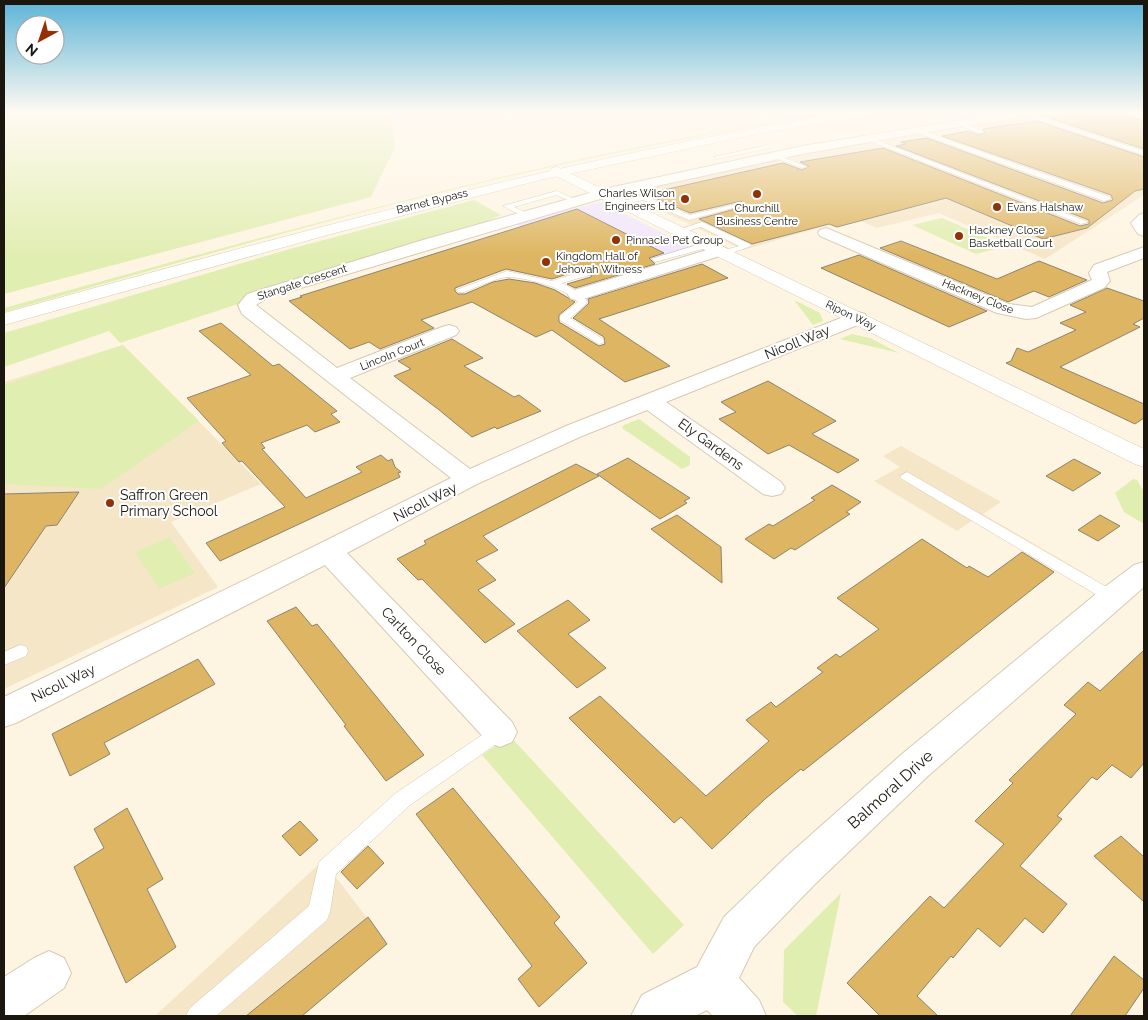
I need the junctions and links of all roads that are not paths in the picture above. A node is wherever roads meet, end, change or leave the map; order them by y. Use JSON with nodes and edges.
{"nodes":[{"id":1,"x":555,"y":160,"type":"edge"},
{"id":2,"x":612,"y":160,"type":"edge"},
{"id":3,"x":744,"y":160,"type":"edge"},
{"id":4,"x":750,"y":160,"type":"edge"},
{"id":5,"x":789,"y":160,"type":"edge"},
{"id":6,"x":923,"y":160,"type":"edge"},
{"id":7,"x":997,"y":160,"type":"edge"},
{"id":8,"x":747,"y":161,"type":"junction"},
{"id":9,"x":804,"y":167,"type":"dead end"},
{"id":10,"x":557,"y":171,"type":"junction"},
{"id":11,"x":604,"y":194,"type":"junction"},
{"id":12,"x":1106,"y":199,"type":"dead end"},
{"id":13,"x":622,"y":203,"type":"junction"},
{"id":14,"x":740,"y":205,"type":"dead end"},
{"id":15,"x":1144,"y":218,"type":"edge"},
{"id":16,"x":1084,"y":222,"type":"dead end"},
{"id":17,"x":679,"y":231,"type":"junction"},
{"id":18,"x":1144,"y":231,"type":"edge"},
{"id":19,"x":257,"y":233,"type":"dead end"},
{"id":20,"x":826,"y":233,"type":"dead end"},
{"id":21,"x":717,"y":250,"type":"junction"},
{"id":22,"x":1144,"y":252,"type":"edge"},
{"id":23,"x":655,"y":260,"type":"dead end"},
{"id":24,"x":586,"y":273,"type":"dead end"},
{"id":25,"x":553,"y":284,"type":"junction"},
{"id":26,"x":461,"y":290,"type":"dead end"},
{"id":27,"x":577,"y":295,"type":"junction"},
{"id":28,"x":858,"y":318,"type":"junction"},
{"id":29,"x":4,"y":319,"type":"edge"},
{"id":30,"x":449,"y":331,"type":"dead end"},
{"id":31,"x":598,"y":340,"type":"dead end"},
{"id":32,"x":336,"y":376,"type":"junction"},
{"id":33,"x":649,"y":400,"type":"junction"},
{"id":34,"x":1144,"y":459,"type":"edge"},
{"id":35,"x":907,"y":476,"type":"dead end"},
{"id":36,"x":468,"y":479,"type":"junction"},
{"id":37,"x":772,"y":488,"type":"dead end"},
{"id":38,"x":329,"y":551,"type":"junction"},
{"id":39,"x":1144,"y":572,"type":"edge"},
{"id":40,"x":1112,"y":597,"type":"junction"},
{"id":41,"x":20,"y":652,"type":"dead end"},
{"id":42,"x":4,"y":659,"type":"edge"},
{"id":43,"x":4,"y":713,"type":"edge"},
{"id":44,"x":500,"y":732,"type":"joint"},
{"id":45,"x":49,"y":973,"type":"dead end"},
{"id":46,"x":713,"y":983,"type":"junction"},
{"id":47,"x":4,"y":1003,"type":"edge"},
{"id":48,"x":198,"y":1016,"type":"edge"},
{"id":49,"x":654,"y":1016,"type":"edge"},
{"id":50,"x":743,"y":1016,"type":"edge"}],
"edges":[{"from":1,"to":19,"type":"main road","name":"Barnet Bypass"},
{"from":2,"to":10,"type":"main road","name":"Barnet Bypass"},
{"from":3,"to":8,"type":"lane"},
{"from":4,"to":8,"type":"street","name":"Stangate Crescent"},
{"from":5,"to":9,"type":"lane"},
{"from":6,"to":16,"type":"lane"},
{"from":7,"to":12,"type":"lane"},
{"from":8,"to":11,"type":"street","name":"Stangate Crescent"},
{"from":10,"to":11,"type":"main road","name":"Ripon Way"},
{"from":10,"to":29,"type":"main road","name":"Barnet Bypass"},
{"from":11,"to":13,"type":"main road","name":"Ripon Way"},
{"from":11,"to":32,"type":"street","name":"Stangate Crescent"},
{"from":13,"to":14,"type":"lane"},
{"from":13,"to":17,"type":"main road","name":"Ripon Way"},
{"from":15,"to":18,"type":"street"},
{"from":17,"to":21,"type":"main road","name":"Ripon Way"},
{"from":17,"to":21,"type":"lane"},
{"from":20,"to":22,"type":"street","name":"Hackney Close"},
{"from":21,"to":23,"type":"lane"},
{"from":21,"to":27,"type":"street"},
{"from":21,"to":28,"type":"main road","name":"Ripon Way"},
{"from":24,"to":25,"type":"lane"},
{"from":25,"to":26,"type":"lane"},
{"from":25,"to":27,"type":"lane"},
{"from":27,"to":31,"type":"lane"},
{"from":28,"to":33,"type":"street","name":"Nicoll Way"},
{"from":28,"to":34,"type":"main road","name":"Ripon Way"},
{"from":30,"to":32,"type":"street","name":"Lincoln Court"},
{"from":32,"to":36,"type":"street","name":"Stangate Crescent"},
{"from":33,"to":36,"type":"street","name":"Nicoll Way"},
{"from":33,"to":37,"type":"street","name":"Ely Gardens"},
{"from":35,"to":40,"type":"lane"},
{"from":36,"to":38,"type":"street","name":"Nicoll Way"},
{"from":38,"to":43,"type":"street","name":"Nicoll Way"},
{"from":38,"to":44,"type":"street","name":"Carlton Close"},
{"from":39,"to":40,"type":"street","name":"Balmoral Drive"},
{"from":40,"to":46,"type":"street","name":"Balmoral Drive"},
{"from":41,"to":42,"type":"lane"},
{"from":44,"to":48,"type":"lane"},
{"from":45,"to":47,"type":"street"},
{"from":46,"to":49,"type":"street"},
{"from":46,"to":50,"type":"street"}]}
